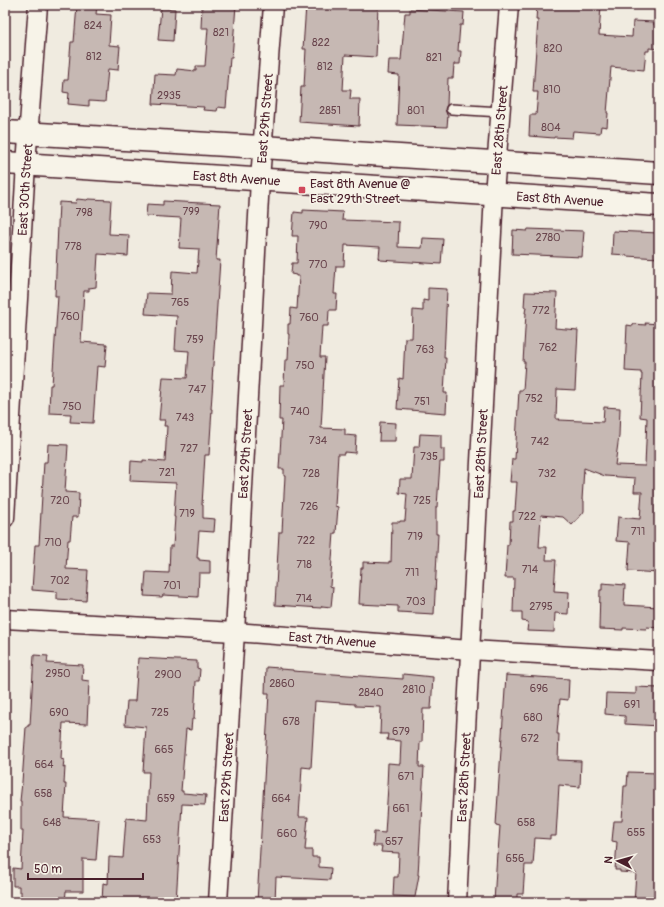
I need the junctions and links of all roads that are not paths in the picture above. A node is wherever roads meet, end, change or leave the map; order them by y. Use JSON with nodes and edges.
{"nodes":[{"id":1,"x":38,"y":5,"type":"edge"},
{"id":2,"x":273,"y":5,"type":"edge"},
{"id":3,"x":509,"y":5,"type":"edge"},
{"id":4,"x":451,"y":109,"type":"dead end"},
{"id":5,"x":500,"y":112,"type":"junction"},
{"id":6,"x":5,"y":132,"type":"edge"},
{"id":7,"x":28,"y":134,"type":"junction"},
{"id":8,"x":262,"y":148,"type":"junction"},
{"id":9,"x":496,"y":162,"type":"junction"},
{"id":10,"x":15,"y":164,"type":"edge"},
{"id":11,"x":659,"y":173,"type":"edge"},
{"id":12,"x":260,"y":180,"type":"junction"},
{"id":13,"x":494,"y":194,"type":"junction"},
{"id":14,"x":659,"y":205,"type":"edge"},
{"id":15,"x":5,"y":518,"type":"edge"},
{"id":16,"x":5,"y":619,"type":"edge"},
{"id":17,"x":235,"y":632,"type":"junction"},
{"id":18,"x":470,"y":650,"type":"junction"},
{"id":19,"x":659,"y":661,"type":"edge"},
{"id":20,"x":218,"y":902,"type":"edge"},
{"id":21,"x":457,"y":902,"type":"edge"}],
"edges":[{"from":1,"to":7,"type":"street","name":"East 30th Street"},
{"from":2,"to":8,"type":"street","name":"East 29th Street"},
{"from":3,"to":5,"type":"street","name":"East 28th Street"},
{"from":4,"to":5,"type":"lane"},
{"from":5,"to":9,"type":"street","name":"East 28th Street"},
{"from":6,"to":7,"type":"main road"},
{"from":7,"to":8,"type":"main road"},
{"from":7,"to":10,"type":"street","name":"East 30th Street"},
{"from":8,"to":9,"type":"main road"},
{"from":8,"to":12,"type":"street","name":"East 29th Street"},
{"from":9,"to":11,"type":"main road"},
{"from":9,"to":13,"type":"street","name":"East 28th Street"},
{"from":10,"to":12,"type":"main road","name":"East 8th Avenue"},
{"from":10,"to":15,"type":"street","name":"East 30th Street"},
{"from":12,"to":13,"type":"main road","name":"East 8th Avenue"},
{"from":12,"to":17,"type":"street","name":"East 29th Street"},
{"from":13,"to":14,"type":"main road","name":"East 8th Avenue"},
{"from":13,"to":18,"type":"street","name":"East 28th Street"},
{"from":16,"to":17,"type":"street","name":"East 7th Avenue"},
{"from":17,"to":18,"type":"street","name":"East 7th Avenue"},
{"from":17,"to":20,"type":"street","name":"East 29th Street"},
{"from":18,"to":19,"type":"street","name":"East 7th Avenue"},
{"from":18,"to":21,"type":"street","name":"East 28th Street"}]}
